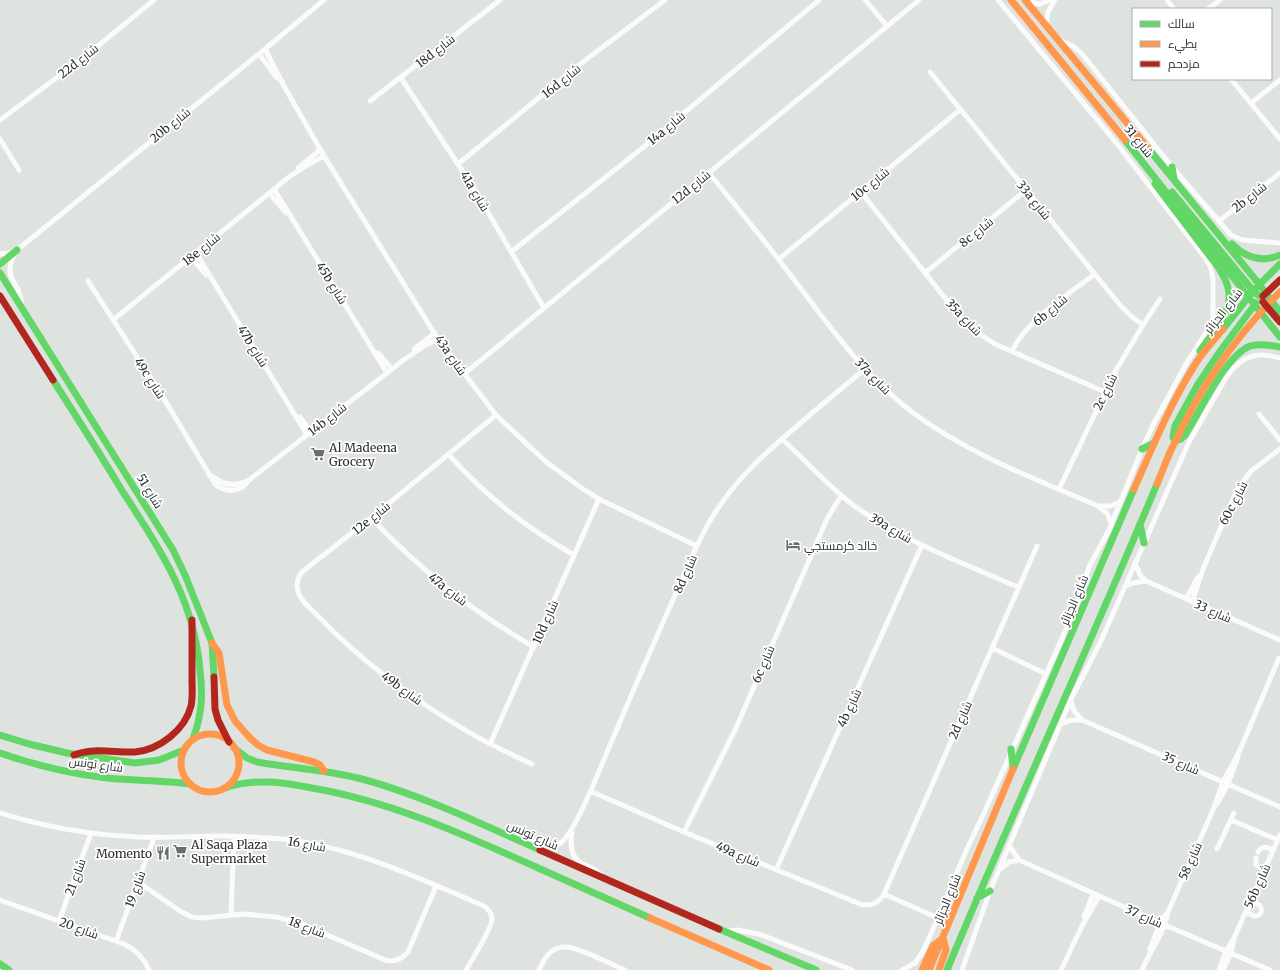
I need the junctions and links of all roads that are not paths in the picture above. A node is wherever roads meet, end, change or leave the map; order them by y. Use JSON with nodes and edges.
{"nodes":[{"id":1,"x":154,"y":0,"type":"edge"},
{"id":2,"x":324,"y":0,"type":"edge"},
{"id":3,"x":500,"y":0,"type":"edge"},
{"id":4,"x":665,"y":0,"type":"edge"},
{"id":5,"x":819,"y":0,"type":"edge"},
{"id":6,"x":865,"y":0,"type":"edge"},
{"id":7,"x":919,"y":0,"type":"edge"},
{"id":8,"x":998,"y":0,"type":"edge"},
{"id":9,"x":1011,"y":0,"type":"edge"},
{"id":10,"x":1026,"y":0,"type":"edge"},
{"id":11,"x":1050,"y":0,"type":"edge"},
{"id":12,"x":1055,"y":0,"type":"edge"},
{"id":13,"x":1167,"y":0,"type":"edge"},
{"id":14,"x":1220,"y":0,"type":"edge"},
{"id":15,"x":1173,"y":8,"type":"edge"},
{"id":16,"x":1209,"y":8,"type":"edge"},
{"id":17,"x":887,"y":26,"type":"junction"},
{"id":18,"x":1046,"y":26,"type":"junction"},
{"id":19,"x":1058,"y":39,"type":"junction"},
{"id":20,"x":265,"y":49,"type":"junction"},
{"id":21,"x":259,"y":54,"type":"junction"},
{"id":22,"x":930,"y":72,"type":"dead end"},
{"id":23,"x":401,"y":78,"type":"junction"},
{"id":24,"x":1233,"y":80,"type":"edge"},
{"id":25,"x":1280,"y":80,"type":"edge"},
{"id":26,"x":284,"y":86,"type":"junction"},
{"id":27,"x":370,"y":101,"type":"dead end"},
{"id":28,"x":1251,"y":103,"type":"junction"},
{"id":29,"x":961,"y":109,"type":"junction"},
{"id":30,"x":0,"y":120,"type":"edge"},
{"id":31,"x":0,"y":139,"type":"edge"},
{"id":32,"x":1280,"y":139,"type":"edge"},
{"id":33,"x":320,"y":150,"type":"junction"},
{"id":34,"x":324,"y":156,"type":"junction"},
{"id":35,"x":458,"y":164,"type":"junction"},
{"id":36,"x":1172,"y":167,"type":"junction"},
{"id":37,"x":19,"y":170,"type":"dead end"},
{"id":38,"x":709,"y":173,"type":"junction"},
{"id":39,"x":1280,"y":173,"type":"edge"},
{"id":40,"x":1154,"y":176,"type":"junction"},
{"id":41,"x":289,"y":177,"type":"junction"},
{"id":42,"x":1174,"y":179,"type":"junction"},
{"id":43,"x":274,"y":189,"type":"junction"},
{"id":44,"x":1026,"y":190,"type":"junction"},
{"id":45,"x":861,"y":192,"type":"junction"},
{"id":46,"x":269,"y":193,"type":"junction"},
{"id":47,"x":1197,"y":208,"type":"junction"},
{"id":48,"x":1219,"y":221,"type":"junction"},
{"id":49,"x":294,"y":222,"type":"junction"},
{"id":50,"x":1280,"y":242,"type":"edge"},
{"id":51,"x":17,"y":250,"type":"junction"},
{"id":52,"x":511,"y":252,"type":"junction"},
{"id":53,"x":196,"y":253,"type":"junction"},
{"id":54,"x":0,"y":254,"type":"edge"},
{"id":55,"x":1280,"y":254,"type":"edge"},
{"id":56,"x":191,"y":257,"type":"junction"},
{"id":57,"x":779,"y":259,"type":"junction"},
{"id":58,"x":0,"y":264,"type":"edge"},
{"id":59,"x":1280,"y":264,"type":"edge"},
{"id":60,"x":0,"y":273,"type":"edge"},
{"id":61,"x":925,"y":273,"type":"junction"},
{"id":62,"x":1095,"y":274,"type":"junction"},
{"id":63,"x":1280,"y":280,"type":"edge"},
{"id":64,"x":88,"y":281,"type":"dead end"},
{"id":65,"x":214,"y":283,"type":"junction"},
{"id":66,"x":1259,"y":284,"type":"junction"},
{"id":67,"x":1254,"y":290,"type":"junction"},
{"id":68,"x":1280,"y":292,"type":"edge"},
{"id":69,"x":0,"y":296,"type":"edge"},
{"id":70,"x":1248,"y":297,"type":"junction"},
{"id":71,"x":1160,"y":299,"type":"dead end"},
{"id":72,"x":1262,"y":300,"type":"junction"},
{"id":73,"x":21,"y":306,"type":"junction"},
{"id":74,"x":544,"y":308,"type":"junction"},
{"id":75,"x":1260,"y":312,"type":"junction"},
{"id":76,"x":1280,"y":312,"type":"edge"},
{"id":77,"x":113,"y":320,"type":"junction"},
{"id":78,"x":1280,"y":322,"type":"edge"},
{"id":79,"x":1143,"y":325,"type":"junction"},
{"id":80,"x":435,"y":333,"type":"junction"},
{"id":81,"x":1280,"y":337,"type":"edge"},
{"id":82,"x":438,"y":339,"type":"junction"},
{"id":83,"x":1280,"y":347,"type":"edge"},
{"id":84,"x":1012,"y":352,"type":"junction"},
{"id":85,"x":1280,"y":358,"type":"edge"},
{"id":86,"x":405,"y":359,"type":"junction"},
{"id":87,"x":1197,"y":362,"type":"junction"},
{"id":88,"x":865,"y":369,"type":"junction"},
{"id":89,"x":389,"y":371,"type":"junction"},
{"id":90,"x":464,"y":374,"type":"junction"},
{"id":91,"x":1105,"y":392,"type":"junction"},
{"id":92,"x":1259,"y":414,"type":"dead end"},
{"id":93,"x":496,"y":415,"type":"junction"},
{"id":94,"x":309,"y":433,"type":"junction"},
{"id":95,"x":782,"y":439,"type":"junction"},
{"id":96,"x":1280,"y":440,"type":"edge"},
{"id":97,"x":1175,"y":441,"type":"junction"},
{"id":98,"x":1154,"y":443,"type":"junction"},
{"id":99,"x":1142,"y":448,"type":"junction"},
{"id":100,"x":1280,"y":449,"type":"edge"},
{"id":101,"x":449,"y":455,"type":"junction"},
{"id":102,"x":228,"y":488,"type":"joint"},
{"id":103,"x":1059,"y":489,"type":"junction"},
{"id":104,"x":841,"y":496,"type":"junction"},
{"id":105,"x":599,"y":500,"type":"junction"},
{"id":106,"x":1121,"y":502,"type":"junction"},
{"id":107,"x":1098,"y":506,"type":"junction"},
{"id":108,"x":371,"y":518,"type":"junction"},
{"id":109,"x":1140,"y":523,"type":"junction"},
{"id":110,"x":1112,"y":524,"type":"junction"},
{"id":111,"x":1144,"y":543,"type":"junction"},
{"id":112,"x":922,"y":545,"type":"junction"},
{"id":113,"x":697,"y":546,"type":"junction"},
{"id":114,"x":1037,"y":546,"type":"dead end"},
{"id":115,"x":574,"y":555,"type":"junction"},
{"id":116,"x":1135,"y":563,"type":"junction"},
{"id":117,"x":1203,"y":569,"type":"junction"},
{"id":118,"x":1146,"y":581,"type":"junction"},
{"id":119,"x":297,"y":584,"type":"joint"},
{"id":120,"x":1018,"y":587,"type":"junction"},
{"id":121,"x":1124,"y":587,"type":"junction"},
{"id":122,"x":1186,"y":599,"type":"junction"},
{"id":123,"x":1192,"y":602,"type":"junction"},
{"id":124,"x":192,"y":620,"type":"junction"},
{"id":125,"x":1280,"y":639,"type":"edge"},
{"id":126,"x":212,"y":643,"type":"junction"},
{"id":127,"x":534,"y":647,"type":"junction"},
{"id":128,"x":992,"y":648,"type":"junction"},
{"id":129,"x":1279,"y":658,"type":"dead end"},
{"id":130,"x":1046,"y":674,"type":"junction"},
{"id":131,"x":1071,"y":699,"type":"junction"},
{"id":132,"x":1082,"y":720,"type":"junction"},
{"id":133,"x":1061,"y":724,"type":"junction"},
{"id":134,"x":0,"y":735,"type":"edge"},
{"id":135,"x":193,"y":739,"type":"junction"},
{"id":136,"x":490,"y":744,"type":"junction"},
{"id":137,"x":231,"y":745,"type":"junction"},
{"id":138,"x":1011,"y":749,"type":"junction"},
{"id":139,"x":184,"y":750,"type":"junction"},
{"id":140,"x":0,"y":753,"type":"edge"},
{"id":141,"x":74,"y":755,"type":"junction"},
{"id":142,"x":532,"y":764,"type":"dead end"},
{"id":143,"x":1013,"y":768,"type":"junction"},
{"id":144,"x":324,"y":771,"type":"junction"},
{"id":145,"x":1225,"y":783,"type":"junction"},
{"id":146,"x":190,"y":784,"type":"junction"},
{"id":147,"x":225,"y":788,"type":"junction"},
{"id":148,"x":590,"y":791,"type":"junction"},
{"id":149,"x":1280,"y":807,"type":"edge"},
{"id":150,"x":0,"y":813,"type":"edge"},
{"id":151,"x":1234,"y":813,"type":"dead end"},
{"id":152,"x":1231,"y":820,"type":"junction"},
{"id":153,"x":573,"y":827,"type":"junction"},
{"id":154,"x":684,"y":832,"type":"junction"},
{"id":155,"x":91,"y":833,"type":"junction"},
{"id":156,"x":234,"y":836,"type":"junction"},
{"id":157,"x":1279,"y":837,"type":"edge"},
{"id":158,"x":154,"y":838,"type":"junction"},
{"id":159,"x":524,"y":843,"type":"junction"},
{"id":160,"x":1009,"y":845,"type":"junction"},
{"id":161,"x":1217,"y":849,"type":"dead end"},
{"id":162,"x":1273,"y":850,"type":"junction"},
{"id":163,"x":1258,"y":852,"type":"dead end"},
{"id":164,"x":1256,"y":858,"type":"dead end"},
{"id":165,"x":1019,"y":860,"type":"junction"},
{"id":166,"x":776,"y":870,"type":"junction"},
{"id":167,"x":1264,"y":870,"type":"junction"},
{"id":168,"x":998,"y":871,"type":"junction"},
{"id":169,"x":604,"y":878,"type":"junction"},
{"id":170,"x":138,"y":882,"type":"junction"},
{"id":171,"x":436,"y":886,"type":"junction"},
{"id":172,"x":990,"y":891,"type":"junction"},
{"id":173,"x":884,"y":894,"type":"junction"},
{"id":174,"x":1093,"y":894,"type":"junction"},
{"id":175,"x":1099,"y":896,"type":"junction"},
{"id":176,"x":977,"y":898,"type":"junction"},
{"id":177,"x":0,"y":900,"type":"edge"},
{"id":178,"x":1251,"y":901,"type":"junction"},
{"id":179,"x":1246,"y":912,"type":"junction"},
{"id":180,"x":232,"y":915,"type":"junction"},
{"id":181,"x":938,"y":918,"type":"junction"},
{"id":182,"x":59,"y":921,"type":"junction"},
{"id":183,"x":1162,"y":924,"type":"junction"},
{"id":184,"x":1082,"y":926,"type":"junction"},
{"id":185,"x":726,"y":931,"type":"junction"},
{"id":186,"x":944,"y":938,"type":"junction"},
{"id":187,"x":116,"y":941,"type":"junction"},
{"id":188,"x":1228,"y":952,"type":"junction"},
{"id":189,"x":0,"y":964,"type":"edge"},
{"id":190,"x":10,"y":970,"type":"edge"},
{"id":191,"x":149,"y":970,"type":"edge"},
{"id":192,"x":466,"y":970,"type":"edge"},
{"id":193,"x":539,"y":970,"type":"edge"},
{"id":194,"x":625,"y":970,"type":"edge"},
{"id":195,"x":769,"y":970,"type":"edge"},
{"id":196,"x":816,"y":970,"type":"edge"},
{"id":197,"x":852,"y":970,"type":"edge"},
{"id":198,"x":902,"y":970,"type":"edge"},
{"id":199,"x":922,"y":970,"type":"edge"},
{"id":200,"x":929,"y":970,"type":"edge"},
{"id":201,"x":939,"y":970,"type":"edge"},
{"id":202,"x":948,"y":970,"type":"edge"},
{"id":203,"x":962,"y":970,"type":"edge"},
{"id":204,"x":1061,"y":970,"type":"edge"},
{"id":205,"x":1142,"y":970,"type":"edge"},
{"id":206,"x":1219,"y":970,"type":"edge"},
{"id":207,"x":1223,"y":970,"type":"edge"},
{"id":208,"x":1270,"y":970,"type":"edge"}],
"edges":[{"from":1,"to":30,"type":"street","name":"22d شارع"},
{"from":2,"to":20,"type":"street","name":"20b شارع"},
{"from":3,"to":23,"type":"street","name":"18d شارع"},
{"from":4,"to":35,"type":"street","name":"16d شارع"},
{"from":5,"to":52,"type":"street","name":"14a شارع"},
{"from":6,"to":17,"type":"street"},
{"from":7,"to":17,"type":"street","name":"12d شارع"},
{"from":8,"to":99,"type":"street"},
{"from":9,"to":40,"type":"main road","name":"شارع 31"},
{"from":10,"to":11,"type":"street"},
{"from":10,"to":18,"type":"main road","name":"شارع 31"},
{"from":12,"to":18,"type":"street"},
{"from":13,"to":15,"type":"street"},
{"from":14,"to":16,"type":"street"},
{"from":17,"to":38,"type":"street","name":"12d شارع"},
{"from":18,"to":19,"type":"main road","name":"شارع 31"},
{"from":19,"to":36,"type":"street"},
{"from":19,"to":42,"type":"main road","name":"شارع 31"},
{"from":20,"to":21,"type":"street","name":"20b شارع"},
{"from":20,"to":26,"type":"street","name":"43a شارع"},
{"from":21,"to":26,"type":"street","name":"43a شارع"},
{"from":21,"to":51,"type":"street","name":"20b شارع"},
{"from":22,"to":29,"type":"street","name":"33a شارع"},
{"from":23,"to":27,"type":"street","name":"18d شارع"},
{"from":23,"to":35,"type":"street","name":"41a شارع"},
{"from":24,"to":28,"type":"street"},
{"from":25,"to":28,"type":"street"},
{"from":26,"to":33,"type":"street","name":"43a شارع"},
{"from":28,"to":32,"type":"street"},
{"from":29,"to":44,"type":"street","name":"33a شارع"},
{"from":29,"to":45,"type":"street","name":"10c شارع"},
{"from":31,"to":37,"type":"street"},
{"from":33,"to":34,"type":"street","name":"43a شارع"},
{"from":33,"to":41,"type":"street","name":"18e شارع"},
{"from":34,"to":41,"type":"street","name":"18e شارع"},
{"from":34,"to":80,"type":"street","name":"43a شارع"},
{"from":35,"to":52,"type":"street","name":"41a شارع"},
{"from":36,"to":42,"type":"main road"},
{"from":36,"to":48,"type":"street"},
{"from":38,"to":57,"type":"street","name":"37a شارع"},
{"from":38,"to":74,"type":"street","name":"12d شارع"},
{"from":39,"to":48,"type":"street","name":"2b شارع"},
{"from":40,"to":67,"type":"main road"},
{"from":40,"to":70,"type":"main road","name":"شارع 31"},
{"from":40,"to":87,"type":"main road"},
{"from":41,"to":43,"type":"street","name":"18e شارع"},
{"from":42,"to":47,"type":"main road","name":"شارع 31"},
{"from":43,"to":46,"type":"street","name":"18e شارع"},
{"from":43,"to":49,"type":"street","name":"45b شارع"},
{"from":44,"to":61,"type":"street","name":"8c شارع"},
{"from":44,"to":62,"type":"street","name":"33a شارع"},
{"from":45,"to":57,"type":"street","name":"10c شارع"},
{"from":45,"to":61,"type":"street","name":"35a شارع"},
{"from":46,"to":49,"type":"street","name":"45b شارع"},
{"from":46,"to":53,"type":"street","name":"18e شارع"},
{"from":47,"to":55,"type":"main road"},
{"from":47,"to":66,"type":"main road","name":"شارع 31"},
{"from":48,"to":50,"type":"street"},
{"from":49,"to":89,"type":"street","name":"45b شارع"},
{"from":51,"to":54,"type":"street","name":"20b شارع"},
{"from":51,"to":58,"type":"main road"},
{"from":51,"to":73,"type":"street","name":"20b شارع"},
{"from":52,"to":74,"type":"street","name":"41a شارع"},
{"from":53,"to":56,"type":"street","name":"18e شارع"},
{"from":53,"to":65,"type":"street","name":"47b شارع"},
{"from":56,"to":65,"type":"street","name":"47b شارع"},
{"from":56,"to":77,"type":"street","name":"18e شارع"},
{"from":57,"to":88,"type":"street","name":"37a شارع"},
{"from":59,"to":66,"type":"main road","name":"شارع الجزائر"},
{"from":60,"to":73,"type":"main road","name":"شارع 51"},
{"from":61,"to":84,"type":"street","name":"35a شارع"},
{"from":62,"to":79,"type":"street","name":"33a شارع"},
{"from":62,"to":84,"type":"street","name":"6b شارع"},
{"from":63,"to":72,"type":"main road"},
{"from":64,"to":77,"type":"street","name":"49c شارع"},
{"from":65,"to":94,"type":"street","name":"47b شارع"},
{"from":66,"to":67,"type":"main road","name":"شارع الجزائر"},
{"from":66,"to":72,"type":"main road"},
{"from":67,"to":70,"type":"main road","name":"شارع الجزائر"},
{"from":67,"to":72,"type":"main road"},
{"from":68,"to":72,"type":"main road"},
{"from":69,"to":124,"type":"main road","name":"شارع 51"},
{"from":70,"to":72,"type":"main road"},
{"from":70,"to":87,"type":"main road","name":"شارع الجزائر"},
{"from":71,"to":79,"type":"street","name":"2c شارع"},
{"from":72,"to":75,"type":"main road"},
{"from":72,"to":76,"type":"main road"},
{"from":72,"to":78,"type":"main road"},
{"from":72,"to":97,"type":"main road"},
{"from":73,"to":126,"type":"main road","name":"شارع 51"},
{"from":74,"to":90,"type":"street","name":"12d شارع"},
{"from":75,"to":81,"type":"main road"},
{"from":75,"to":97,"type":"main road"},
{"from":77,"to":102,"type":"street","name":"49c شارع"},
{"from":79,"to":91,"type":"street","name":"2c شارع"},
{"from":80,"to":82,"type":"street","name":"43a شارع"},
{"from":80,"to":86,"type":"street","name":"14b شارع"},
{"from":82,"to":86,"type":"street","name":"14b شارع"},
{"from":82,"to":90,"type":"street","name":"43a شارع"},
{"from":83,"to":97,"type":"main road"},
{"from":84,"to":91,"type":"street","name":"35a شارع"},
{"from":85,"to":111,"type":"street"},
{"from":86,"to":89,"type":"street","name":"14b شارع"},
{"from":87,"to":98,"type":"main road","name":"شارع الجزائر"},
{"from":88,"to":95,"type":"street","name":"8d شارع"},
{"from":88,"to":103,"type":"street","name":"37a شارع"},
{"from":89,"to":94,"type":"street","name":"14b شارع"},
{"from":90,"to":93,"type":"street","name":"43a شارع"},
{"from":91,"to":103,"type":"street","name":"2c شارع"},
{"from":92,"to":96,"type":"street"},
{"from":93,"to":101,"type":"street","name":"12e شارع"},
{"from":93,"to":105,"type":"street","name":"43a شارع"},
{"from":94,"to":102,"type":"street","name":"14b شارع"},
{"from":95,"to":104,"type":"street","name":"39a شارع"},
{"from":95,"to":113,"type":"street","name":"8d شارع"},
{"from":97,"to":109,"type":"main road"},
{"from":98,"to":99,"type":"main road"},
{"from":98,"to":143,"type":"main road","name":"شارع الجزائر"},
{"from":99,"to":106,"type":"street"},
{"from":100,"to":117,"type":"street","name":"60c شارع"},
{"from":101,"to":108,"type":"street","name":"12e شارع"},
{"from":101,"to":115,"type":"street"},
{"from":103,"to":107,"type":"street","name":"37a شارع"},
{"from":104,"to":112,"type":"street","name":"39a شارع"},
{"from":104,"to":154,"type":"street","name":"6c شارع"},
{"from":105,"to":113,"type":"street","name":"43a شارع"},
{"from":105,"to":115,"type":"street","name":"10d شارع"},
{"from":106,"to":107,"type":"street"},
{"from":106,"to":110,"type":"street"},
{"from":107,"to":110,"type":"street","name":"37a شارع"},
{"from":108,"to":119,"type":"street","name":"12e شارع"},
{"from":108,"to":127,"type":"street","name":"47a شارع"},
{"from":109,"to":111,"type":"main road"},
{"from":109,"to":176,"type":"main road"},
{"from":110,"to":130,"type":"street"},
{"from":111,"to":116,"type":"street"},
{"from":112,"to":120,"type":"street","name":"39a شارع"},
{"from":112,"to":166,"type":"street","name":"4b شارع"},
{"from":113,"to":148,"type":"street","name":"8d شارع"},
{"from":114,"to":120,"type":"street","name":"2d شارع"},
{"from":115,"to":127,"type":"street","name":"10d شارع"},
{"from":116,"to":118,"type":"street"},
{"from":116,"to":121,"type":"street"},
{"from":117,"to":122,"type":"street","name":"60c شارع"},
{"from":117,"to":123,"type":"street","name":"60c شارع"},
{"from":118,"to":121,"type":"street"},
{"from":118,"to":122,"type":"street","name":"شارع 33"},
{"from":119,"to":136,"type":"street","name":"49b شارع"},
{"from":120,"to":128,"type":"street","name":"2d شارع"},
{"from":121,"to":131,"type":"street"},
{"from":122,"to":123,"type":"street","name":"شارع 33"},
{"from":123,"to":125,"type":"street","name":"شارع 33"},
{"from":124,"to":135,"type":"main road","name":"شارع 51"},
{"from":124,"to":141,"type":"main road"},
{"from":126,"to":137,"type":"main road","name":"شارع 51"},
{"from":126,"to":144,"type":"main road"},
{"from":127,"to":136,"type":"street","name":"10d شارع"},
{"from":128,"to":130,"type":"street"},
{"from":128,"to":173,"type":"street","name":"2d شارع"},
{"from":129,"to":145,"type":"street","name":"شارع 58"},
{"from":130,"to":138,"type":"street"},
{"from":131,"to":132,"type":"street"},
{"from":131,"to":133,"type":"street"},
{"from":132,"to":133,"type":"street"},
{"from":132,"to":145,"type":"street","name":"شارع 35"},
{"from":133,"to":160,"type":"street"},
{"from":134,"to":141,"type":"main road","name":"شارع تونس"},
{"from":135,"to":137,"type":"main road"},
{"from":135,"to":139,"type":"main road"},
{"from":136,"to":142,"type":"street","name":"49b شارع"},
{"from":137,"to":144,"type":"main road","name":"شارع تونس"},
{"from":137,"to":147,"type":"main road"},
{"from":138,"to":143,"type":"main road"},
{"from":138,"to":181,"type":"street"},
{"from":139,"to":141,"type":"main road","name":"شارع تونس"},
{"from":139,"to":146,"type":"main road"},
{"from":140,"to":146,"type":"main road","name":"شارع تونس"},
{"from":143,"to":186,"type":"main road","name":"شارع الجزائر"},
{"from":144,"to":159,"type":"main road","name":"شارع تونس"},
{"from":145,"to":149,"type":"street","name":"شارع 35"},
{"from":145,"to":183,"type":"street","name":"شارع 58"},
{"from":146,"to":147,"type":"main road"},
{"from":147,"to":195,"type":"main road"},
{"from":148,"to":153,"type":"street","name":"8d شارع"},
{"from":148,"to":154,"type":"street","name":"49a شارع"},
{"from":150,"to":155,"type":"street","name":"شارع 16"},
{"from":151,"to":152,"type":"street"},
{"from":152,"to":157,"type":"street"},
{"from":152,"to":161,"type":"street"},
{"from":153,"to":159,"type":"street","name":"8d شارع"},
{"from":153,"to":169,"type":"street","name":"8d شارع"},
{"from":154,"to":166,"type":"street","name":"49a شارع"},
{"from":155,"to":158,"type":"street","name":"شارع 16"},
{"from":155,"to":182,"type":"street","name":"شارع 21"},
{"from":156,"to":158,"type":"street","name":"شارع 16"},
{"from":156,"to":171,"type":"street","name":"شارع 16"},
{"from":156,"to":180,"type":"street"},
{"from":157,"to":162,"type":"street","name":"56b شارع"},
{"from":158,"to":170,"type":"street","name":"شارع 19"},
{"from":159,"to":169,"type":"main road","name":"شارع تونس"},
{"from":160,"to":165,"type":"street"},
{"from":160,"to":168,"type":"street"},
{"from":162,"to":163,"type":"street"},
{"from":162,"to":167,"type":"street","name":"56b شارع"},
{"from":164,"to":167,"type":"street"},
{"from":165,"to":168,"type":"street"},
{"from":165,"to":174,"type":"street","name":"شارع 37"},
{"from":166,"to":173,"type":"street","name":"49a شارع"},
{"from":167,"to":178,"type":"street","name":"56b شارع"},
{"from":168,"to":172,"type":"street"},
{"from":169,"to":185,"type":"main road","name":"شارع تونس"},
{"from":170,"to":180,"type":"street","name":"شارع 18"},
{"from":170,"to":187,"type":"street","name":"شارع 19"},
{"from":171,"to":180,"type":"street","name":"شارع 18"},
{"from":171,"to":192,"type":"street","name":"شارع 16"},
{"from":172,"to":176,"type":"main road"},
{"from":172,"to":203,"type":"street"},
{"from":173,"to":181,"type":"street"},
{"from":174,"to":175,"type":"street","name":"شارع 37"},
{"from":174,"to":184,"type":"street"},
{"from":175,"to":183,"type":"street","name":"شارع 37"},
{"from":175,"to":184,"type":"street"},
{"from":176,"to":202,"type":"main road"},
{"from":177,"to":182,"type":"street","name":"شارع 20"},
{"from":178,"to":179,"type":"street","name":"56b شارع"},
{"from":178,"to":179,"type":"street"},
{"from":179,"to":188,"type":"street","name":"56b شارع"},
{"from":181,"to":198,"type":"street"},
{"from":182,"to":187,"type":"street","name":"شارع 20"},
{"from":183,"to":188,"type":"street","name":"شارع 37"},
{"from":183,"to":205,"type":"street","name":"شارع 58"},
{"from":184,"to":204,"type":"street"},
{"from":185,"to":196,"type":"main road","name":"شارع تونس"},
{"from":185,"to":197,"type":"street"},
{"from":186,"to":199,"type":"main road"},
{"from":186,"to":200,"type":"main road","name":"شارع الجزائر"},
{"from":186,"to":201,"type":"main road"},
{"from":187,"to":191,"type":"street","name":"شارع 20"},
{"from":188,"to":206,"type":"street"},
{"from":188,"to":207,"type":"street"},
{"from":188,"to":208,"type":"street","name":"شارع 37"},
{"from":189,"to":190,"type":"main road"},
{"from":193,"to":194,"type":"street"}]}
